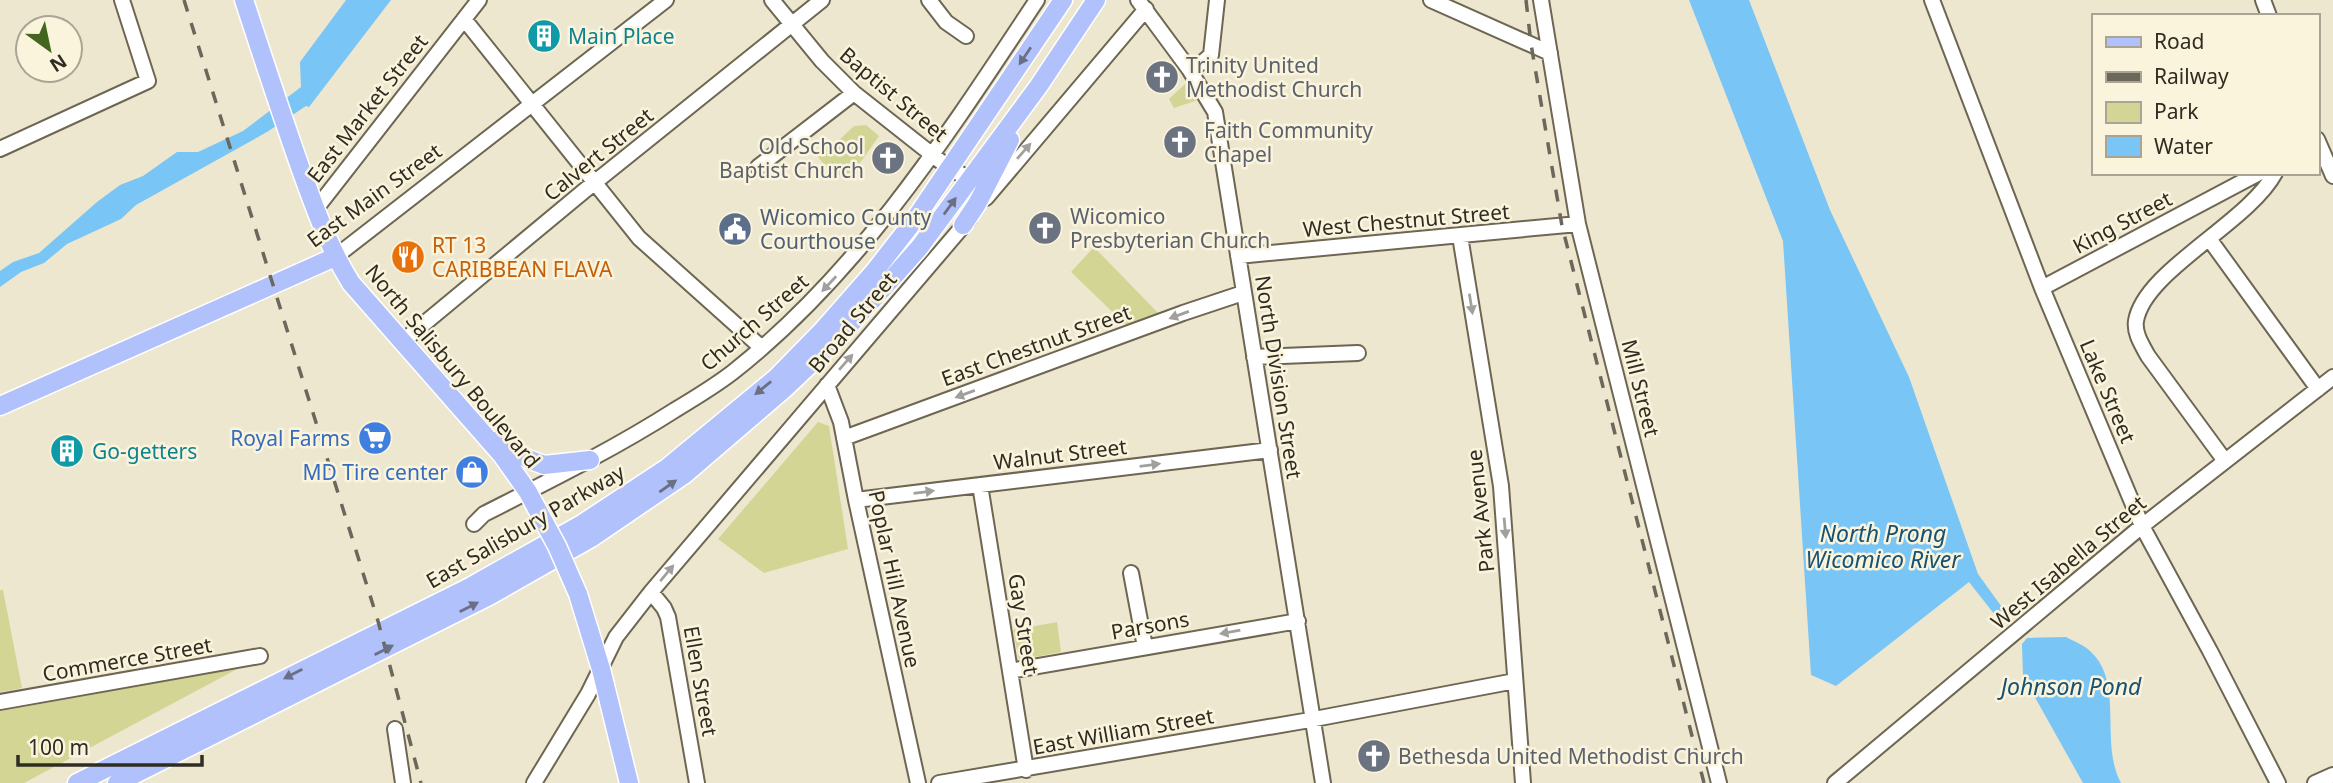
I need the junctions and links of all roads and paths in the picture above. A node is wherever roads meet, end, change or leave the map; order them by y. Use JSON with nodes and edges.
{"nodes":[{"id":1,"x":121,"y":0,"type":"edge"},
{"id":2,"x":244,"y":0,"type":"edge"},
{"id":3,"x":479,"y":0,"type":"edge"},
{"id":4,"x":666,"y":0,"type":"edge"},
{"id":5,"x":772,"y":0,"type":"edge"},
{"id":6,"x":822,"y":0,"type":"edge"},
{"id":7,"x":929,"y":0,"type":"edge"},
{"id":8,"x":1037,"y":0,"type":"edge"},
{"id":9,"x":1063,"y":0,"type":"edge"},
{"id":10,"x":1096,"y":0,"type":"edge"},
{"id":11,"x":1217,"y":0,"type":"edge"},
{"id":12,"x":1431,"y":0,"type":"edge"},
{"id":13,"x":1541,"y":0,"type":"edge"},
{"id":14,"x":1932,"y":0,"type":"edge"},
{"id":15,"x":1142,"y":5,"type":"edge"},
{"id":16,"x":464,"y":19,"type":"junction"},
{"id":17,"x":792,"y":24,"type":"junction"},
{"id":18,"x":966,"y":36,"type":"dead end"},
{"id":19,"x":1550,"y":53,"type":"junction"},
{"id":20,"x":1189,"y":69,"type":"junction"},
{"id":21,"x":1038,"y":87,"type":"junction"},
{"id":22,"x":854,"y":93,"type":"junction"},
{"id":23,"x":533,"y":104,"type":"junction"},
{"id":24,"x":2319,"y":143,"type":"edge"},
{"id":25,"x":0,"y":149,"type":"edge"},
{"id":26,"x":932,"y":153,"type":"junction"},
{"id":27,"x":758,"y":167,"type":"dead end"},
{"id":28,"x":949,"y":168,"type":"junction"},
{"id":29,"x":2255,"y":175,"type":"edge"},
{"id":30,"x":2274,"y":175,"type":"edge"},
{"id":31,"x":2333,"y":176,"type":"edge"},
{"id":32,"x":970,"y":179,"type":"junction"},
{"id":33,"x":595,"y":183,"type":"junction"},
{"id":34,"x":315,"y":210,"type":"junction"},
{"id":35,"x":1578,"y":224,"type":"junction"},
{"id":36,"x":963,"y":225,"type":"junction"},
{"id":37,"x":1460,"y":236,"type":"junction"},
{"id":38,"x":2210,"y":240,"type":"junction"},
{"id":39,"x":1238,"y":256,"type":"junction"},
{"id":40,"x":335,"y":257,"type":"junction"},
{"id":41,"x":2042,"y":288,"type":"junction"},
{"id":42,"x":1243,"y":293,"type":"junction"},
{"id":43,"x":402,"y":342,"type":"junction"},
{"id":44,"x":762,"y":348,"type":"junction"},
{"id":45,"x":1358,"y":353,"type":"dead end"},
{"id":46,"x":1254,"y":357,"type":"junction"},
{"id":47,"x":2333,"y":377,"type":"edge"},
{"id":48,"x":827,"y":384,"type":"junction"},
{"id":49,"x":2318,"y":389,"type":"junction"},
{"id":50,"x":0,"y":406,"type":"edge"},
{"id":51,"x":485,"y":435,"type":"junction"},
{"id":52,"x":845,"y":438,"type":"junction"},
{"id":53,"x":1270,"y":450,"type":"junction"},
{"id":54,"x":590,"y":460,"type":"junction"},
{"id":55,"x":2225,"y":461,"type":"junction"},
{"id":56,"x":980,"y":485,"type":"junction"},
{"id":57,"x":528,"y":492,"type":"junction"},
{"id":58,"x":856,"y":500,"type":"junction"},
{"id":59,"x":474,"y":524,"type":"dead end"},
{"id":60,"x":2142,"y":526,"type":"junction"},
{"id":61,"x":1131,"y":573,"type":"dead end"},
{"id":62,"x":651,"y":592,"type":"junction"},
{"id":63,"x":1297,"y":621,"type":"junction"},
{"id":64,"x":1145,"y":647,"type":"junction"},
{"id":65,"x":260,"y":656,"type":"dead end"},
{"id":66,"x":601,"y":669,"type":"junction"},
{"id":67,"x":1010,"y":671,"type":"junction"},
{"id":68,"x":1515,"y":681,"type":"junction"},
{"id":69,"x":0,"y":702,"type":"edge"},
{"id":70,"x":1314,"y":719,"type":"junction"},
{"id":71,"x":395,"y":729,"type":"dead end"},
{"id":72,"x":1026,"y":770,"type":"junction"},
{"id":73,"x":2333,"y":775,"type":"edge"},
{"id":74,"x":78,"y":783,"type":"edge"},
{"id":75,"x":117,"y":783,"type":"edge"},
{"id":76,"x":403,"y":783,"type":"edge"},
{"id":77,"x":534,"y":783,"type":"edge"},
{"id":78,"x":629,"y":783,"type":"edge"},
{"id":79,"x":697,"y":783,"type":"edge"},
{"id":80,"x":918,"y":783,"type":"edge"},
{"id":81,"x":939,"y":783,"type":"edge"},
{"id":82,"x":1323,"y":783,"type":"edge"},
{"id":83,"x":1524,"y":783,"type":"edge"},
{"id":84,"x":1719,"y":783,"type":"edge"},
{"id":85,"x":1835,"y":783,"type":"edge"},
{"id":86,"x":2278,"y":783,"type":"edge"},
{"id":87,"x":2315,"y":783,"type":"edge"}],
"edges":[{"from":1,"to":25,"type":"street"},
{"from":2,"to":34,"type":"main road","name":"North Salisbury Boulevard"},
{"from":3,"to":16,"type":"street","name":"East Market Street"},
{"from":4,"to":23,"type":"street","name":"East Main Street"},
{"from":5,"to":17,"type":"street","name":"Baptist Street"},
{"from":6,"to":17,"type":"street","name":"Calvert Street"},
{"from":7,"to":18,"type":"street"},
{"from":8,"to":26,"type":"street","name":"Church Street"},
{"from":9,"to":28,"type":"main road","name":"East Salisbury Parkway","one_way":true},
{"from":10,"to":21,"type":"main road","name":"East Salisbury Parkway"},
{"from":11,"to":20,"type":"street"},
{"from":12,"to":19,"type":"street"},
{"from":13,"to":19,"type":"street","name":"Mill Street"},
{"from":14,"to":41,"type":"street","name":"Lake Street"},
{"from":15,"to":20,"type":"street","name":"North Division Street"},
{"from":36,"to":15,"type":"street","name":"Broad Street","one_way":true},
{"from":16,"to":23,"type":"street"},
{"from":16,"to":34,"type":"street","name":"East Market Street"},
{"from":17,"to":22,"type":"street","name":"Baptist Street"},
{"from":17,"to":33,"type":"street","name":"Calvert Street"},
{"from":19,"to":35,"type":"street","name":"Mill Street"},
{"from":20,"to":39,"type":"street","name":"North Division Street"},
{"from":21,"to":32,"type":"main road","name":"East Salisbury Parkway"},
{"from":21,"to":36,"type":"main road"},
{"from":22,"to":26,"type":"street","name":"Baptist Street"},
{"from":22,"to":27,"type":"street"},
{"from":23,"to":33,"type":"street"},
{"from":23,"to":40,"type":"street","name":"East Main Street"},
{"from":24,"to":31,"type":"street"},
{"from":26,"to":28,"type":"street","name":"Baptist Street"},
{"from":26,"to":44,"type":"street","name":"Church Street","one_way":true},
{"from":28,"to":32,"type":"street","name":"Baptist Street"},
{"from":28,"to":74,"type":"main road","name":"East Salisbury Parkway","one_way":true},
{"from":29,"to":41,"type":"street","name":"King Street"},
{"from":30,"to":38,"type":"street"},
{"from":75,"to":32,"type":"main road","name":"East Salisbury Parkway","one_way":true},
{"from":33,"to":43,"type":"street","name":"Calvert Street"},
{"from":33,"to":44,"type":"street"},
{"from":34,"to":40,"type":"main road","name":"North Salisbury Boulevard"},
{"from":35,"to":37,"type":"street","name":"West Chestnut Street"},
{"from":35,"to":84,"type":"street","name":"Mill Street"},
{"from":48,"to":36,"type":"street","name":"Broad Street","one_way":true},
{"from":37,"to":39,"type":"street","name":"West Chestnut Street"},
{"from":37,"to":68,"type":"street","name":"Park Avenue","one_way":true},
{"from":38,"to":49,"type":"street"},
{"from":38,"to":55,"type":"street"},
{"from":39,"to":42,"type":"street","name":"North Division Street"},
{"from":40,"to":43,"type":"main road","name":"North Salisbury Boulevard"},
{"from":40,"to":50,"type":"main road","name":"East Main Street"},
{"from":41,"to":60,"type":"street","name":"Lake Street"},
{"from":42,"to":46,"type":"street","name":"North Division Street"},
{"from":42,"to":52,"type":"street","name":"East Chestnut Street","one_way":true},
{"from":43,"to":51,"type":"main road","name":"North Salisbury Boulevard"},
{"from":44,"to":54,"type":"street","name":"Church Street"},
{"from":45,"to":46,"type":"street"},
{"from":46,"to":53,"type":"street","name":"North Division Street"},
{"from":47,"to":49,"type":"street","name":"West Isabella Street"},
{"from":48,"to":52,"type":"street","name":"Poplar Hill Avenue"},
{"from":62,"to":48,"type":"street","name":"Broad Street","one_way":true},
{"from":49,"to":55,"type":"street","name":"West Isabella Street"},
{"from":51,"to":54,"type":"main road"},
{"from":51,"to":57,"type":"main road","name":"North Salisbury Boulevard"},
{"from":52,"to":58,"type":"street","name":"Poplar Hill Avenue"},
{"from":56,"to":53,"type":"street","name":"Walnut Street","one_way":true},
{"from":53,"to":63,"type":"street","name":"North Division Street"},
{"from":54,"to":57,"type":"street","name":"Church Street"},
{"from":55,"to":60,"type":"street","name":"West Isabella Street"},
{"from":58,"to":56,"type":"street","name":"Walnut Street","one_way":true},
{"from":56,"to":67,"type":"street","name":"Gay Street"},
{"from":57,"to":59,"type":"street","name":"Church Street"},
{"from":57,"to":66,"type":"main road","name":"North Salisbury Boulevard","bridge":true},
{"from":58,"to":80,"type":"street","name":"Poplar Hill Avenue"},
{"from":60,"to":85,"type":"street","name":"West Isabella Street"},
{"from":60,"to":86,"type":"street","name":"Lake Street"},
{"from":61,"to":64,"type":"street"},
{"from":62,"to":66,"type":"street","name":"Broad Street"},
{"from":62,"to":79,"type":"street","name":"Ellen Street"},
{"from":63,"to":64,"type":"street","name":"Parsons","one_way":true},
{"from":63,"to":70,"type":"street","name":"North Division Street"},
{"from":64,"to":67,"type":"street","name":"Parsons"},
{"from":65,"to":69,"type":"street","name":"Commerce Street"},
{"from":66,"to":77,"type":"street","name":"Broad Street"},
{"from":66,"to":78,"type":"main road","name":"North Salisbury Boulevard"},
{"from":67,"to":72,"type":"street","name":"Gay Street"},
{"from":68,"to":70,"type":"street","name":"East William Street"},
{"from":68,"to":83,"type":"street","name":"Park Avenue"},
{"from":70,"to":72,"type":"street","name":"East William Street"},
{"from":70,"to":82,"type":"street","name":"North Division Street"},
{"from":71,"to":76,"type":"street"},
{"from":72,"to":81,"type":"street","name":"East William Street"},
{"from":73,"to":87,"type":"street"}]}
